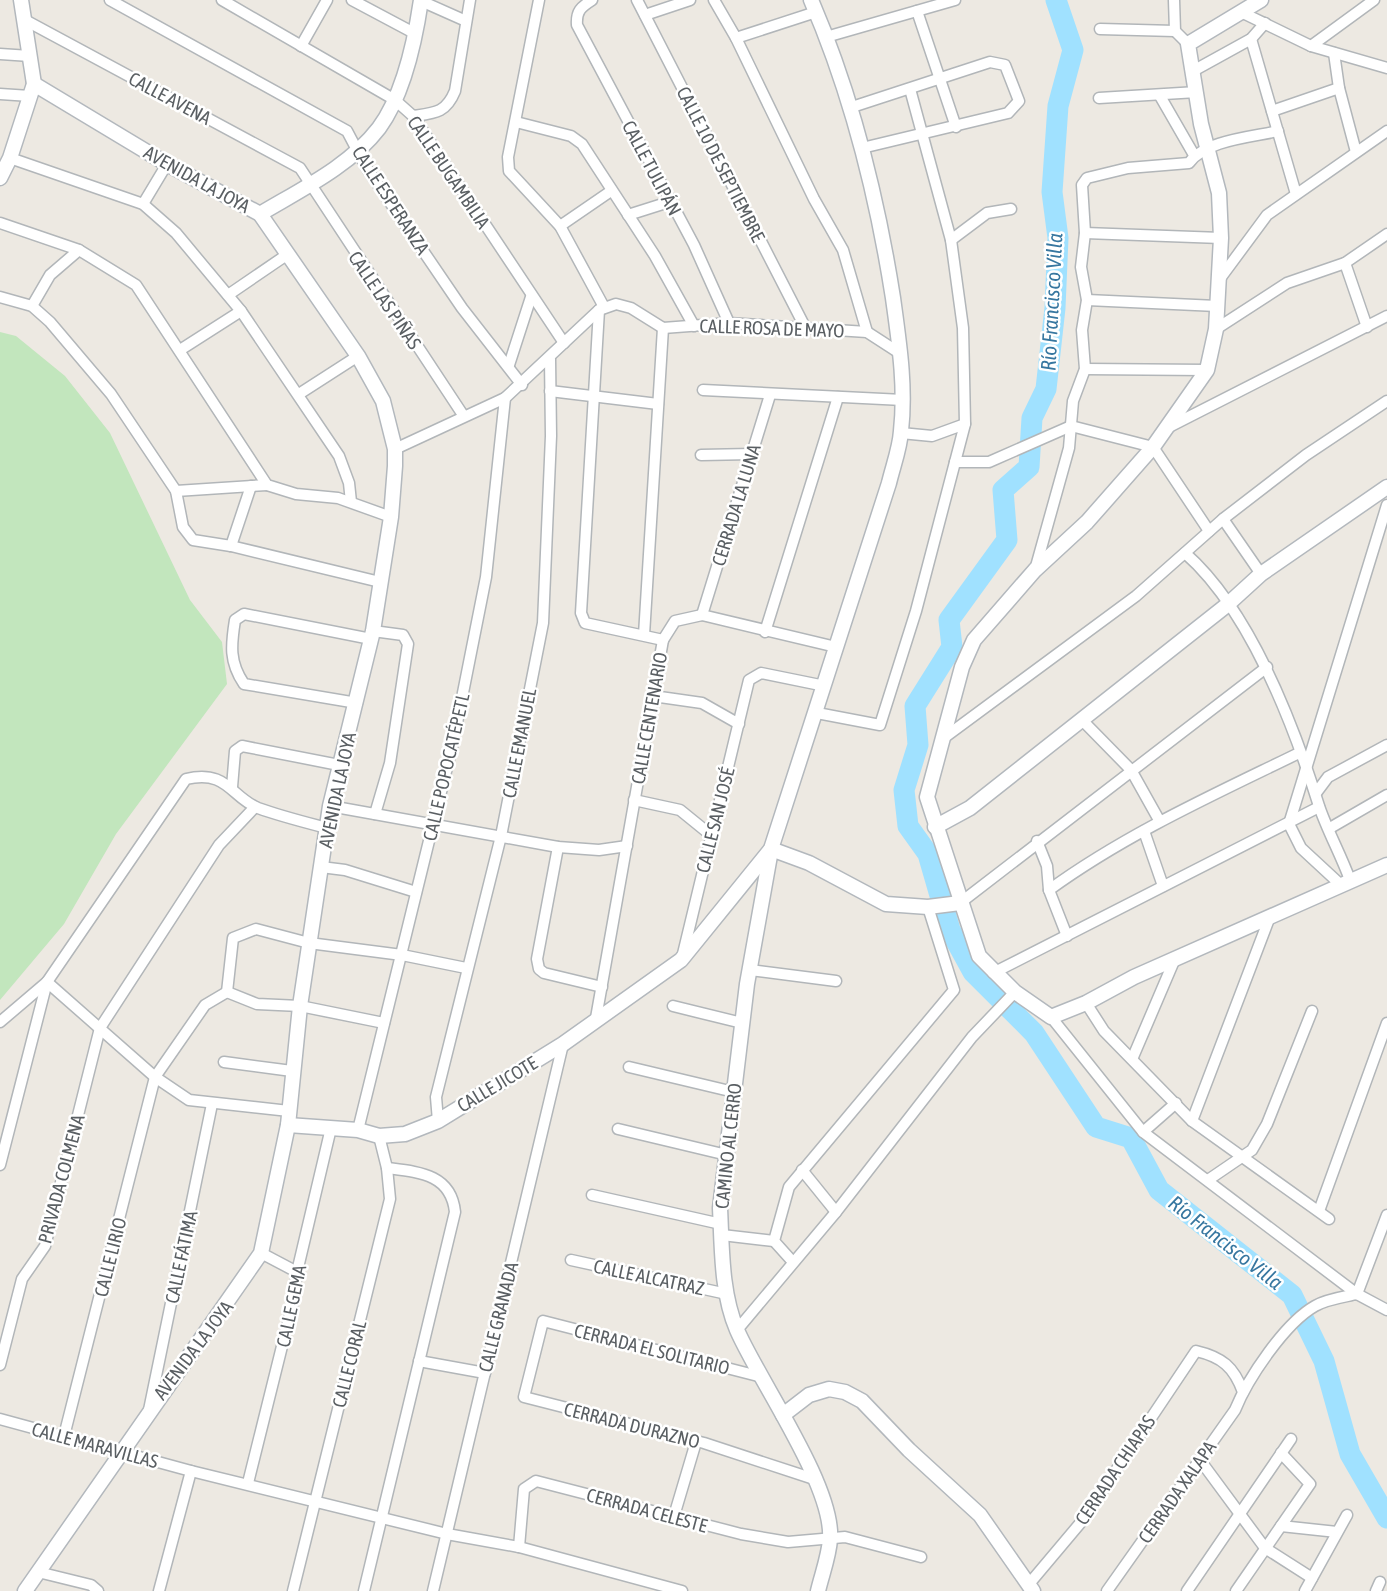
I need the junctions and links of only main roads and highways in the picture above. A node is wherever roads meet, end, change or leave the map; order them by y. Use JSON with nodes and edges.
{"nodes":[{"id":1,"x":21,"y":0,"type":"edge"},
{"id":2,"x":1261,"y":0,"type":"edge"},
{"id":3,"x":421,"y":1,"type":"edge"},
{"id":4,"x":813,"y":6,"type":"edge"},
{"id":5,"x":32,"y":90,"type":"junction"},
{"id":6,"x":0,"y":178,"type":"edge"},
{"id":7,"x":260,"y":214,"type":"junction"},
{"id":8,"x":1387,"y":487,"type":"edge"},
{"id":9,"x":935,"y":827,"type":"junction"},
{"id":10,"x":771,"y":849,"type":"junction"},
{"id":11,"x":1385,"y":871,"type":"edge"},
{"id":12,"x":960,"y":903,"type":"junction"},
{"id":13,"x":288,"y":1118,"type":"junction"},
{"id":14,"x":783,"y":1415,"type":"junction"},
{"id":15,"x":1031,"y":1588,"type":"edge"},
{"id":16,"x":25,"y":1591,"type":"edge"},
{"id":17,"x":818,"y":1591,"type":"edge"}],
"edges":[{"from":1,"to":5,"type":"main road"},
{"from":2,"to":9,"type":"main road"},
{"from":3,"to":7,"type":"main road"},
{"from":4,"to":10,"type":"main road"},
{"from":5,"to":6,"type":"main road"},
{"from":5,"to":7,"type":"main road","name":"AVENIDA LA JOYA"},
{"from":7,"to":13,"type":"main road","name":"AVENIDA LA JOYA"},
{"from":8,"to":9,"type":"main road"},
{"from":9,"to":12,"type":"main road"},
{"from":10,"to":12,"type":"main road"},
{"from":10,"to":13,"type":"main road","name":"CALLE JICOTE"},
{"from":10,"to":14,"type":"main road","name":"CAMINO AL CERRO"},
{"from":11,"to":12,"type":"main road"},
{"from":13,"to":16,"type":"main road","name":"AVENIDA LA JOYA"},
{"from":14,"to":15,"type":"main road"},
{"from":14,"to":17,"type":"main road","name":"CAMINO AL CERRO"}]}
